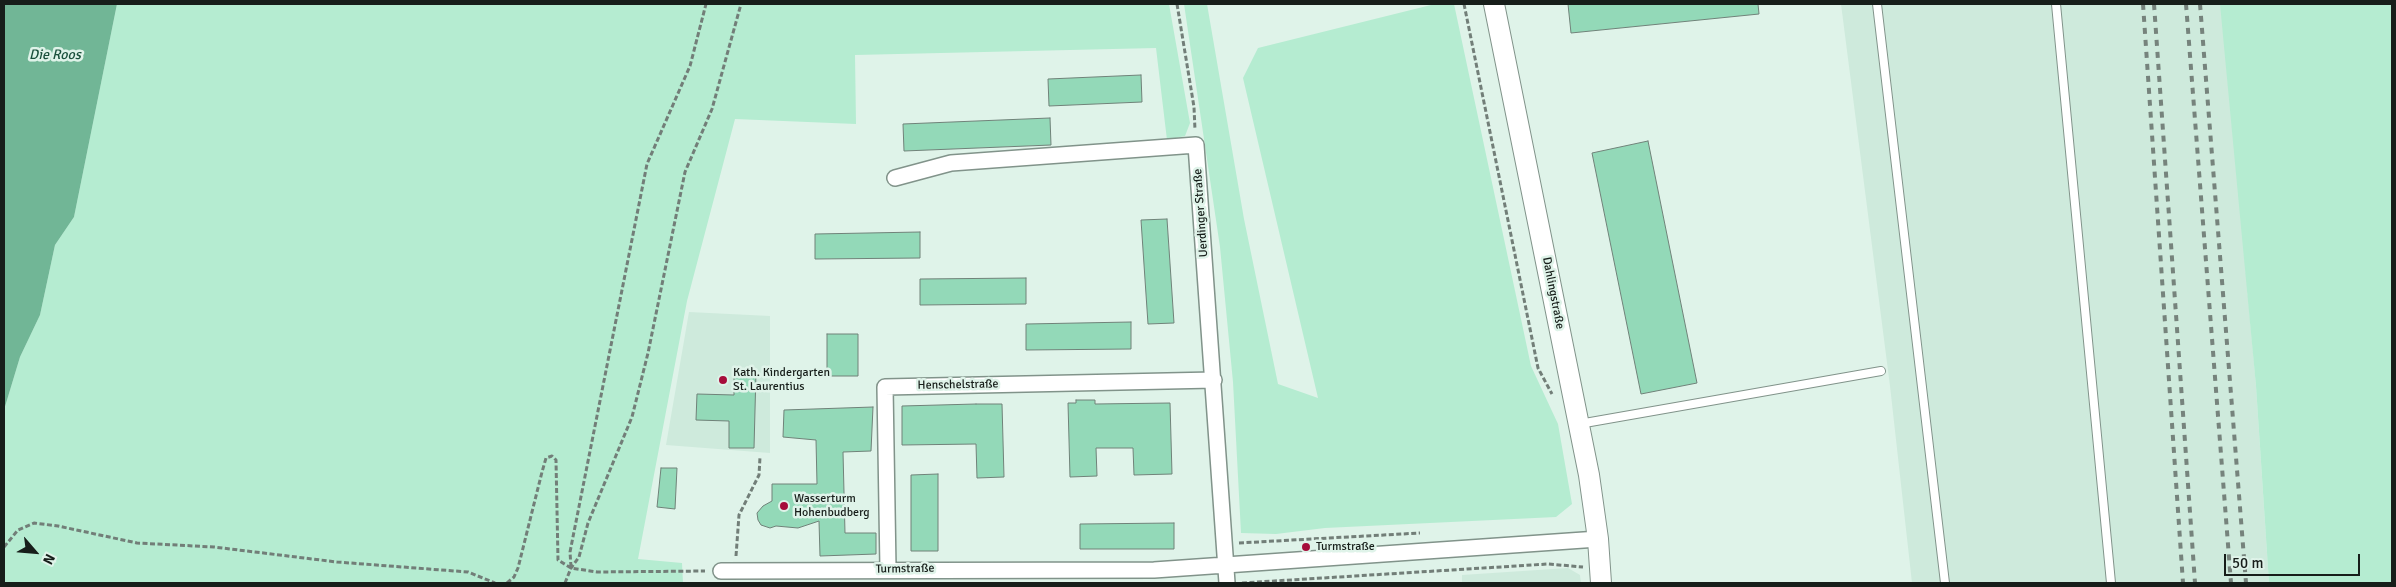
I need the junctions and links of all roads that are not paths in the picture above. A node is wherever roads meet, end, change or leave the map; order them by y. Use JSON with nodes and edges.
{"nodes":[{"id":1,"x":1494,"y":4,"type":"edge"},
{"id":2,"x":1877,"y":4,"type":"edge"},
{"id":3,"x":2056,"y":4,"type":"edge"},
{"id":4,"x":895,"y":178,"type":"dead end"},
{"id":5,"x":1881,"y":371,"type":"dead end"},
{"id":6,"x":1214,"y":380,"type":"junction"},
{"id":7,"x":1579,"y":424,"type":"junction"},
{"id":8,"x":1590,"y":540,"type":"junction"},
{"id":9,"x":1228,"y":564,"type":"junction"},
{"id":10,"x":888,"y":569,"type":"junction"},
{"id":11,"x":728,"y":571,"type":"road end"},
{"id":12,"x":989,"y":576,"type":"edge"},
{"id":13,"x":785,"y":577,"type":"edge"},
{"id":14,"x":1038,"y":577,"type":"edge"},
{"id":15,"x":1593,"y":579,"type":"edge"},
{"id":16,"x":1227,"y":583,"type":"edge"},
{"id":17,"x":1945,"y":583,"type":"edge"},
{"id":18,"x":2111,"y":583,"type":"edge"}],
"edges":[{"from":1,"to":7,"type":"street","name":"Dahlingstraße"},
{"from":2,"to":17,"type":"lane"},
{"from":3,"to":18,"type":"lane"},
{"from":4,"to":6,"type":"street","name":"Uerdinger Straße"},
{"from":5,"to":7,"type":"lane"},
{"from":6,"to":9,"type":"street","name":"Uerdinger Straße"},
{"from":6,"to":10,"type":"street","name":"Henschelstraße"},
{"from":7,"to":8,"type":"street","name":"Dahlingstraße"},
{"from":8,"to":9,"type":"street","name":"Turmstraße"},
{"from":8,"to":15,"type":"street","name":"Dahlingstraße"},
{"from":9,"to":14,"type":"street","name":"Turmstraße"},
{"from":9,"to":16,"type":"street","name":"Uerdinger Straße"},
{"from":10,"to":12,"type":"street","name":"Turmstraße"},
{"from":10,"to":13,"type":"street","name":"Turmstraße"},
{"from":11,"to":13,"type":"street","name":"Turmstraße"},
{"from":12,"to":14,"type":"street","name":"Turmstraße"}]}
